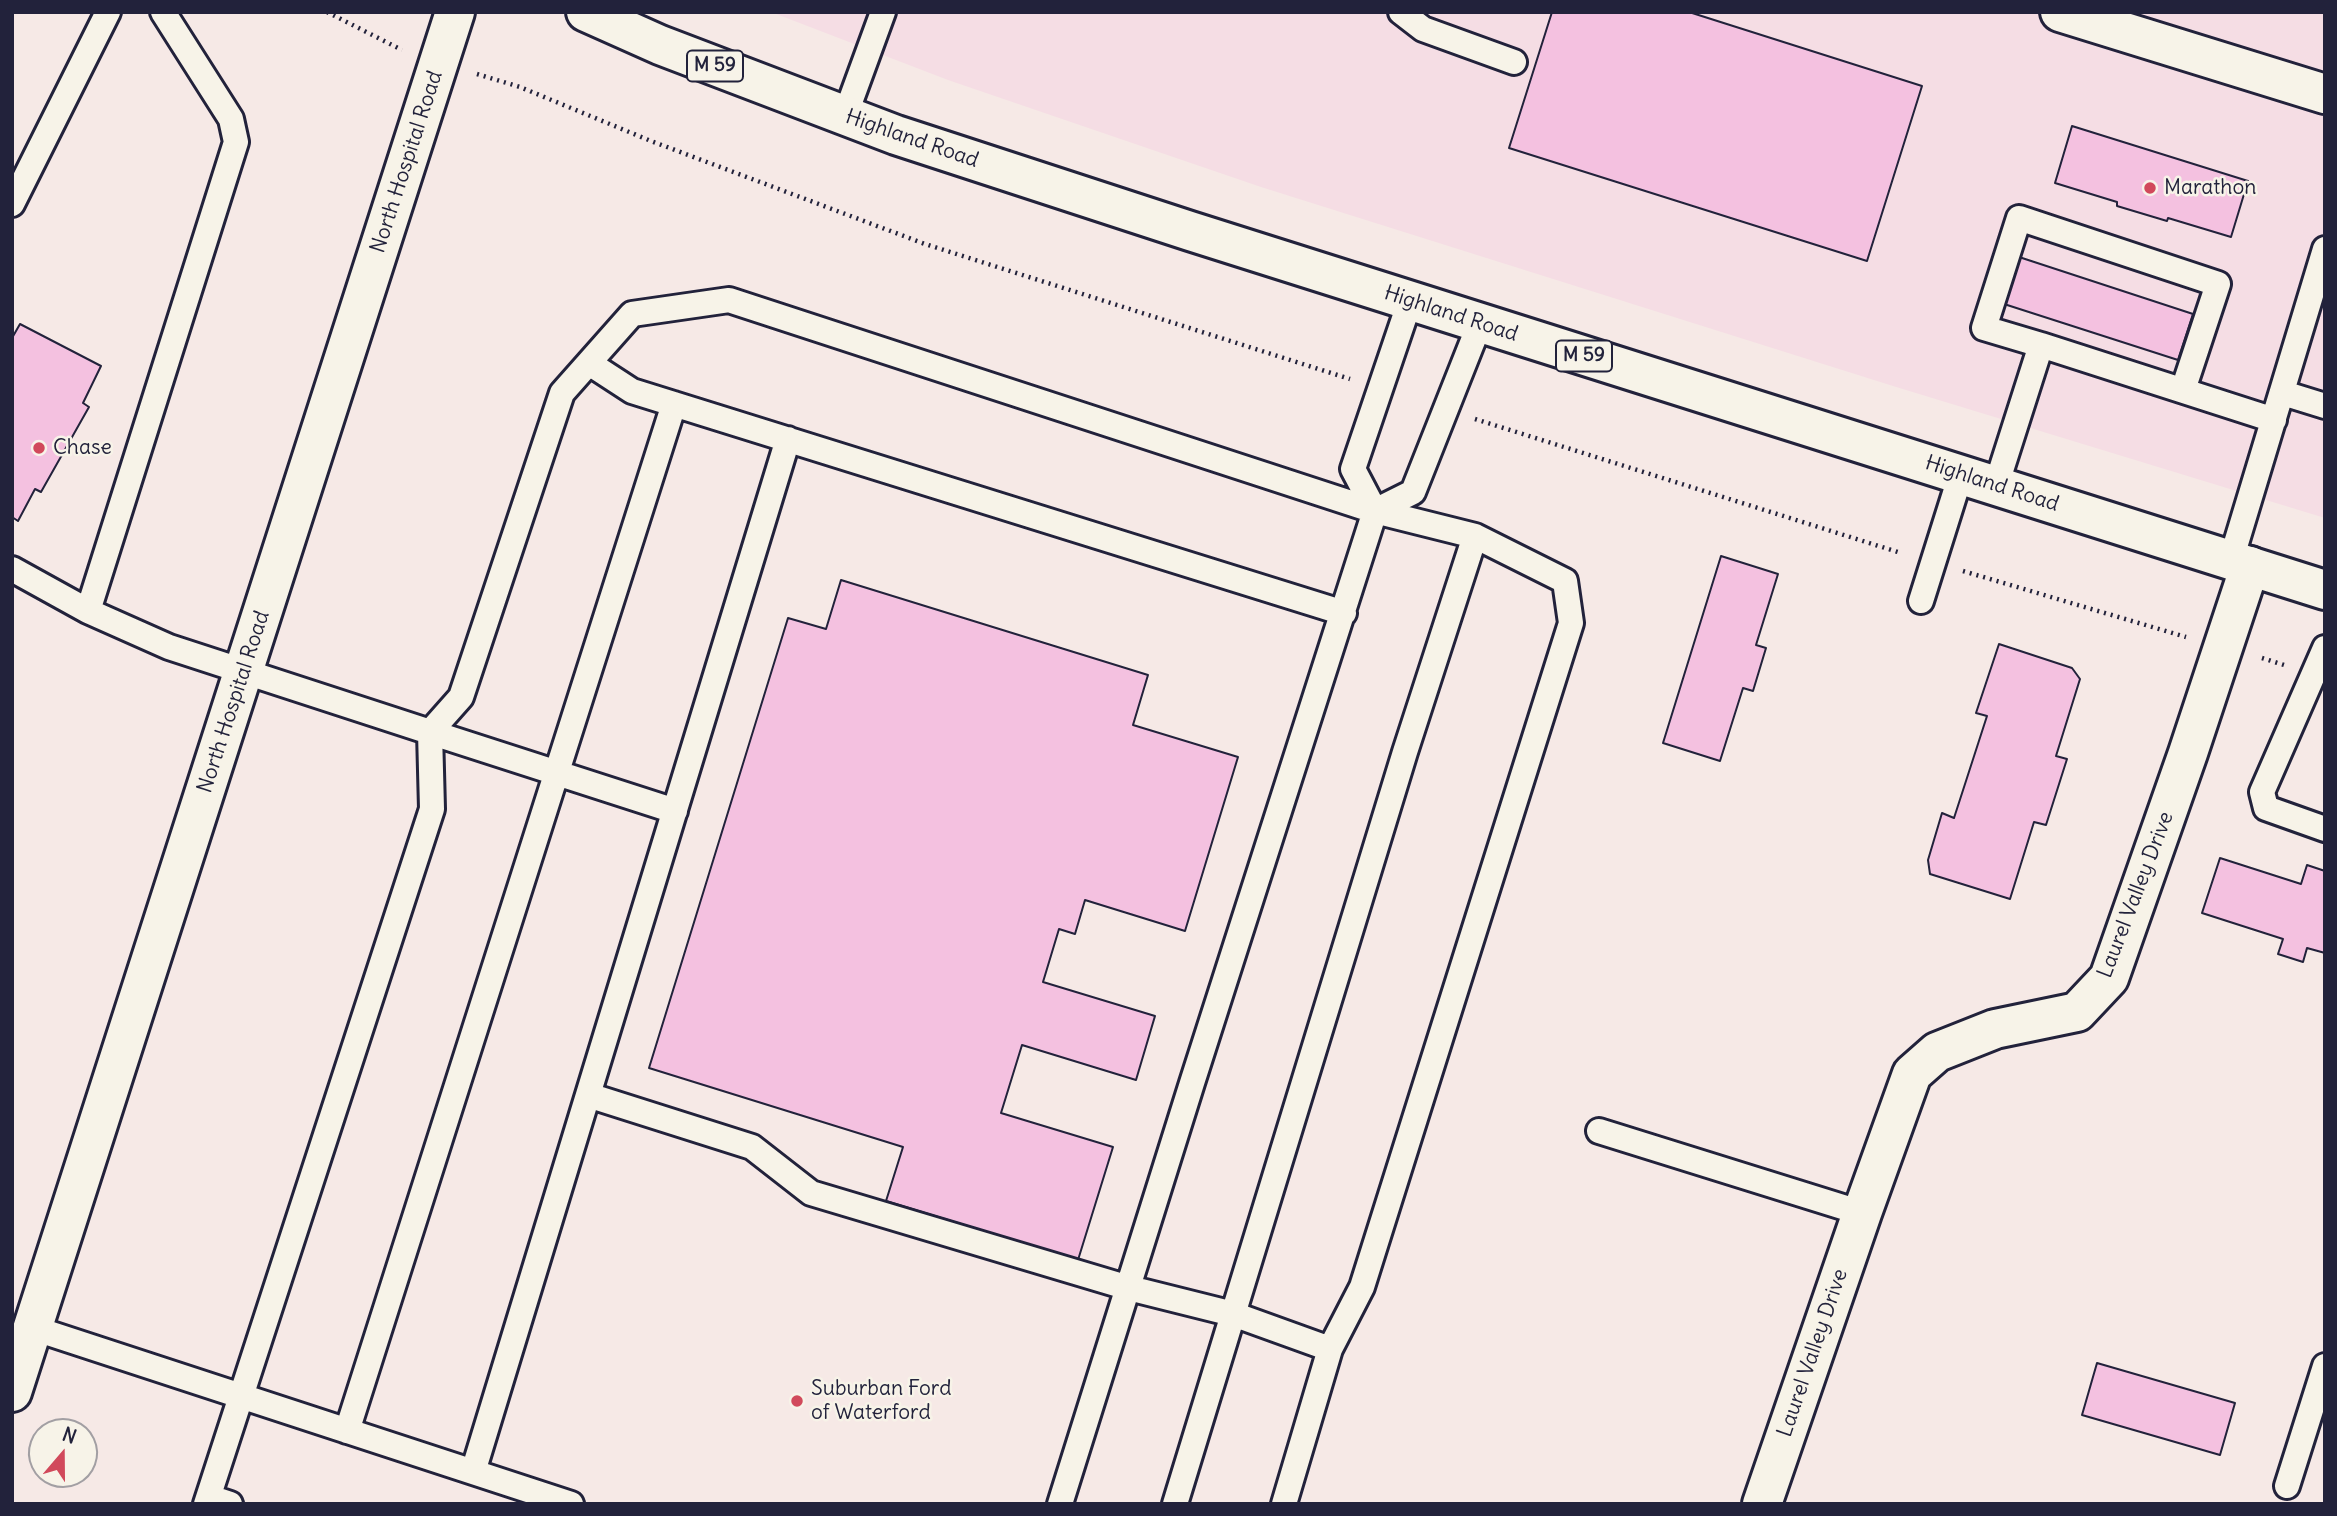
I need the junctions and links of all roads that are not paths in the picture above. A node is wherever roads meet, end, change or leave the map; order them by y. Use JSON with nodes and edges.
{"nodes":[{"id":1,"x":108,"y":12,"type":"edge"},
{"id":2,"x":163,"y":12,"type":"edge"},
{"id":3,"x":455,"y":12,"type":"edge"},
{"id":4,"x":586,"y":12,"type":"edge"},
{"id":5,"x":883,"y":12,"type":"edge"},
{"id":6,"x":1401,"y":12,"type":"edge"},
{"id":7,"x":2060,"y":12,"type":"edge"},
{"id":8,"x":1514,"y":62,"type":"dead end"},
{"id":9,"x":2325,"y":94,"type":"edge"},
{"id":10,"x":845,"y":116,"type":"junction"},
{"id":11,"x":12,"y":204,"type":"edge"},
{"id":12,"x":2325,"y":249,"type":"edge"},
{"id":13,"x":1410,"y":300,"type":"junction"},
{"id":14,"x":1480,"y":323,"type":"junction"},
{"id":15,"x":2040,"y":345,"type":"junction"},
{"id":16,"x":589,"y":363,"type":"junction"},
{"id":17,"x":2183,"y":390,"type":"junction"},
{"id":18,"x":2283,"y":393,"type":"junction"},
{"id":19,"x":674,"y":404,"type":"junction"},
{"id":20,"x":2325,"y":406,"type":"edge"},
{"id":21,"x":2274,"y":420,"type":"junction"},
{"id":22,"x":788,"y":439,"type":"junction"},
{"id":23,"x":1978,"y":480,"type":"junction"},
{"id":24,"x":1375,"y":511,"type":"junction"},
{"id":25,"x":1475,"y":536,"type":"junction"},
{"id":26,"x":2241,"y":563,"type":"junction"},
{"id":27,"x":12,"y":569,"type":"edge"},
{"id":28,"x":2325,"y":590,"type":"edge"},
{"id":29,"x":1921,"y":601,"type":"dead end"},
{"id":30,"x":88,"y":611,"type":"junction"},
{"id":31,"x":1344,"y":613,"type":"junction"},
{"id":32,"x":2325,"y":648,"type":"edge"},
{"id":33,"x":243,"y":672,"type":"junction"},
{"id":34,"x":430,"y":732,"type":"junction"},
{"id":35,"x":557,"y":773,"type":"junction"},
{"id":36,"x":675,"y":811,"type":"junction"},
{"id":37,"x":2325,"y":829,"type":"edge"},
{"id":38,"x":588,"y":1095,"type":"junction"},
{"id":39,"x":1598,"y":1131,"type":"dead end"},
{"id":40,"x":1862,"y":1213,"type":"junction"},
{"id":41,"x":1129,"y":1288,"type":"junction"},
{"id":42,"x":1233,"y":1314,"type":"junction"},
{"id":43,"x":33,"y":1328,"type":"junction"},
{"id":44,"x":1330,"y":1349,"type":"junction"},
{"id":45,"x":2325,"y":1366,"type":"edge"},
{"id":46,"x":12,"y":1392,"type":"edge"},
{"id":47,"x":241,"y":1396,"type":"junction"},
{"id":48,"x":347,"y":1431,"type":"junction"},
{"id":49,"x":473,"y":1472,"type":"junction"},
{"id":50,"x":2287,"y":1486,"type":"dead end"},
{"id":51,"x":215,"y":1501,"type":"edge"},
{"id":52,"x":571,"y":1504,"type":"edge"},
{"id":53,"x":1060,"y":1504,"type":"edge"},
{"id":54,"x":1175,"y":1504,"type":"edge"},
{"id":55,"x":1283,"y":1504,"type":"edge"},
{"id":56,"x":1762,"y":1504,"type":"edge"}],
"edges":[{"from":1,"to":11,"type":"lane"},
{"from":2,"to":30,"type":"lane"},
{"from":3,"to":33,"type":"main road","name":"North Hospital Road"},
{"from":4,"to":10,"type":"main road","name":"Highland Road","number":"M 59"},
{"from":5,"to":10,"type":"lane"},
{"from":6,"to":8,"type":"lane"},
{"from":7,"to":9,"type":"main road"},
{"from":10,"to":13,"type":"main road","name":"Highland Road","number":"M 59"},
{"from":12,"to":18,"type":"lane"},
{"from":13,"to":14,"type":"main road","name":"Highland Road","number":"M 59"},
{"from":13,"to":24,"type":"lane"},
{"from":14,"to":23,"type":"main road","name":"Highland Road","number":"M 59"},
{"from":14,"to":24,"type":"lane"},
{"from":15,"to":17,"type":"lane"},
{"from":15,"to":17,"type":"lane"},
{"from":15,"to":23,"type":"lane"},
{"from":16,"to":19,"type":"lane"},
{"from":16,"to":24,"type":"lane"},
{"from":16,"to":34,"type":"lane"},
{"from":17,"to":21,"type":"lane"},
{"from":18,"to":20,"type":"lane"},
{"from":18,"to":21,"type":"lane"},
{"from":19,"to":22,"type":"lane"},
{"from":19,"to":35,"type":"lane"},
{"from":21,"to":26,"type":"lane"},
{"from":22,"to":31,"type":"lane"},
{"from":22,"to":36,"type":"lane"},
{"from":23,"to":26,"type":"main road","name":"Highland Road","number":"M 59"},
{"from":23,"to":29,"type":"lane"},
{"from":24,"to":25,"type":"lane"},
{"from":24,"to":31,"type":"lane"},
{"from":25,"to":42,"type":"lane"},
{"from":25,"to":44,"type":"lane"},
{"from":26,"to":28,"type":"main road","name":"Highland Road","number":"M 59"},
{"from":26,"to":40,"type":"main road","name":"Laurel Valley Drive"},
{"from":27,"to":30,"type":"lane"},
{"from":30,"to":33,"type":"lane"},
{"from":31,"to":41,"type":"lane"},
{"from":32,"to":37,"type":"lane"},
{"from":33,"to":34,"type":"lane"},
{"from":33,"to":43,"type":"main road","name":"North Hospital Road"},
{"from":34,"to":35,"type":"lane"},
{"from":34,"to":47,"type":"lane"},
{"from":35,"to":36,"type":"lane"},
{"from":35,"to":48,"type":"lane"},
{"from":36,"to":38,"type":"lane"},
{"from":38,"to":41,"type":"lane"},
{"from":38,"to":49,"type":"lane"},
{"from":39,"to":40,"type":"lane"},
{"from":40,"to":56,"type":"main road","name":"Laurel Valley Drive"},
{"from":41,"to":42,"type":"lane"},
{"from":41,"to":53,"type":"lane"},
{"from":42,"to":44,"type":"lane"},
{"from":42,"to":54,"type":"lane"},
{"from":43,"to":46,"type":"main road","name":"North Hospital Road"},
{"from":43,"to":47,"type":"lane"},
{"from":44,"to":55,"type":"lane"},
{"from":45,"to":50,"type":"lane"},
{"from":47,"to":48,"type":"lane"},
{"from":47,"to":51,"type":"lane"},
{"from":48,"to":49,"type":"lane"},
{"from":49,"to":52,"type":"lane"}]}
